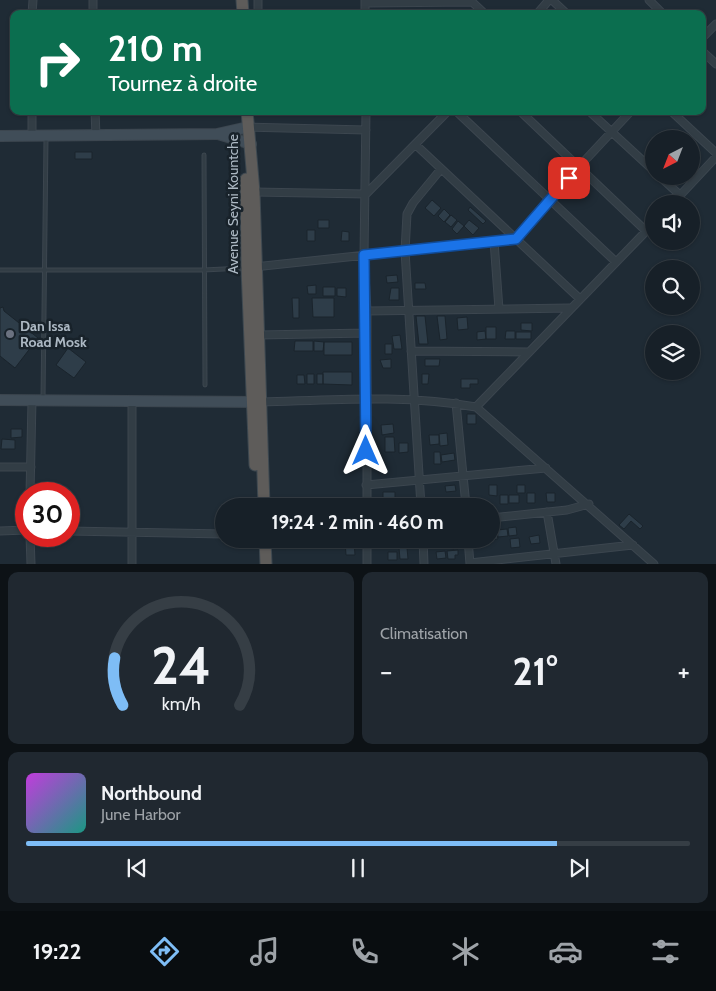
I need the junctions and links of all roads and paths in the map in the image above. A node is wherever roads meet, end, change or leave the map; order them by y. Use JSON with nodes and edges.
{"nodes":[{"id":1,"x":550,"y":0,"type":"edge"},
{"id":2,"x":649,"y":0,"type":"edge"},
{"id":3,"x":365,"y":1,"type":"edge"},
{"id":4,"x":471,"y":1,"type":"edge"},
{"id":5,"x":481,"y":10,"type":"edge"},
{"id":6,"x":541,"y":10,"type":"edge"},
{"id":7,"x":562,"y":10,"type":"edge"},
{"id":8,"x":659,"y":10,"type":"edge"},
{"id":9,"x":716,"y":24,"type":"edge"},
{"id":10,"x":706,"y":34,"type":"edge"},
{"id":11,"x":706,"y":55,"type":"edge"},
{"id":12,"x":716,"y":64,"type":"edge"},
{"id":13,"x":32,"y":115,"type":"edge"},
{"id":14,"x":95,"y":115,"type":"edge"},
{"id":15,"x":247,"y":115,"type":"edge"},
{"id":16,"x":366,"y":115,"type":"edge"},
{"id":17,"x":444,"y":115,"type":"edge"},
{"id":18,"x":460,"y":115,"type":"edge"},
{"id":19,"x":524,"y":115,"type":"edge"},
{"id":20,"x":593,"y":115,"type":"edge"},
{"id":21,"x":627,"y":115,"type":"edge"},
{"id":22,"x":675,"y":115,"type":"edge"},
{"id":23,"x":248,"y":127,"type":"junction"},
{"id":24,"x":366,"y":130,"type":"junction"},
{"id":25,"x":611,"y":132,"type":"junction"},
{"id":26,"x":217,"y":134,"type":"junction"},
{"id":27,"x":0,"y":136,"type":"edge"},
{"id":28,"x":32,"y":136,"type":"junction"},
{"id":29,"x":46,"y":136,"type":"junction"},
{"id":30,"x":96,"y":136,"type":"junction"},
{"id":31,"x":248,"y":143,"type":"junction"},
{"id":32,"x":416,"y":145,"type":"junction"},
{"id":33,"x":204,"y":155,"type":"dead end"},
{"id":34,"x":716,"y":155,"type":"edge"},
{"id":35,"x":645,"y":163,"type":"edge"},
{"id":36,"x":578,"y":167,"type":"junction"},
{"id":37,"x":441,"y":169,"type":"junction"},
{"id":38,"x":669,"y":185,"type":"edge"},
{"id":39,"x":254,"y":192,"type":"junction"},
{"id":40,"x":366,"y":194,"type":"junction"},
{"id":41,"x":680,"y":195,"type":"joint"},
{"id":42,"x":549,"y":199,"type":"junction"},
{"id":43,"x":645,"y":230,"type":"edge"},
{"id":44,"x":645,"y":232,"type":"edge"},
{"id":45,"x":516,"y":239,"type":"junction"},
{"id":46,"x":494,"y":241,"type":"junction"},
{"id":47,"x":405,"y":251,"type":"junction"},
{"id":48,"x":364,"y":255,"type":"junction"},
{"id":49,"x":616,"y":262,"type":"junction"},
{"id":50,"x":251,"y":268,"type":"junction"},
{"id":51,"x":0,"y":270,"type":"edge"},
{"id":52,"x":44,"y":270,"type":"junction"},
{"id":53,"x":204,"y":270,"type":"junction"},
{"id":54,"x":580,"y":299,"type":"junction"},
{"id":55,"x":569,"y":308,"type":"junction"},
{"id":56,"x":499,"y":309,"type":"junction"},
{"id":57,"x":409,"y":310,"type":"junction"},
{"id":58,"x":367,"y":311,"type":"junction"},
{"id":59,"x":367,"y":333,"type":"junction"},
{"id":60,"x":259,"y":335,"type":"junction"},
{"id":61,"x":411,"y":351,"type":"junction"},
{"id":62,"x":528,"y":352,"type":"junction"},
{"id":63,"x":205,"y":385,"type":"dead end"},
{"id":64,"x":0,"y":400,"type":"edge"},
{"id":65,"x":38,"y":400,"type":"junction"},
{"id":66,"x":132,"y":400,"type":"junction"},
{"id":67,"x":366,"y":400,"type":"junction"},
{"id":68,"x":258,"y":402,"type":"junction"},
{"id":69,"x":414,"y":402,"type":"junction"},
{"id":70,"x":456,"y":404,"type":"junction"},
{"id":71,"x":476,"y":407,"type":"junction"},
{"id":72,"x":0,"y":467,"type":"edge"},
{"id":73,"x":31,"y":467,"type":"junction"},
{"id":74,"x":546,"y":468,"type":"junction"},
{"id":75,"x":465,"y":476,"type":"junction"},
{"id":76,"x":419,"y":480,"type":"junction"},
{"id":77,"x":30,"y":482,"type":"edge"},
{"id":78,"x":366,"y":485,"type":"junction"},
{"id":79,"x":257,"y":498,"type":"edge"},
{"id":80,"x":264,"y":498,"type":"edge"},
{"id":81,"x":367,"y":498,"type":"edge"},
{"id":82,"x":420,"y":498,"type":"edge"},
{"id":83,"x":466,"y":498,"type":"edge"},
{"id":84,"x":589,"y":504,"type":"junction"},
{"id":85,"x":547,"y":512,"type":"junction"},
{"id":86,"x":500,"y":517,"type":"edge"},
{"id":87,"x":15,"y":530,"type":"edge"},
{"id":88,"x":0,"y":531,"type":"edge"},
{"id":89,"x":80,"y":532,"type":"edge"},
{"id":90,"x":132,"y":534,"type":"junction"},
{"id":91,"x":215,"y":534,"type":"edge"},
{"id":92,"x":633,"y":545,"type":"junction"},
{"id":93,"x":30,"y":547,"type":"edge"},
{"id":94,"x":258,"y":548,"type":"edge"},
{"id":95,"x":265,"y":548,"type":"edge"},
{"id":96,"x":367,"y":548,"type":"edge"},
{"id":97,"x":423,"y":548,"type":"edge"},
{"id":98,"x":469,"y":548,"type":"edge"},
{"id":99,"x":554,"y":553,"type":"junction"},
{"id":100,"x":470,"y":563,"type":"edge"},
{"id":101,"x":31,"y":564,"type":"edge"},
{"id":102,"x":132,"y":564,"type":"edge"},
{"id":103,"x":259,"y":564,"type":"edge"},
{"id":104,"x":266,"y":564,"type":"edge"},
{"id":105,"x":367,"y":564,"type":"edge"},
{"id":106,"x":424,"y":564,"type":"edge"},
{"id":107,"x":556,"y":564,"type":"edge"},
{"id":108,"x":654,"y":564,"type":"edge"}],
"edges":[{"from":1,"to":6,"type":"street"},
{"from":1,"to":7,"type":"street"},
{"from":2,"to":8,"type":"street"},
{"from":3,"to":4,"type":"street"},
{"from":4,"to":5,"type":"street"},
{"from":9,"to":10,"type":"street"},
{"from":11,"to":12,"type":"street"},
{"from":13,"to":28,"type":"street"},
{"from":14,"to":30,"type":"street"},
{"from":15,"to":23,"type":"highway","name":"Avenue Seyni Kountche"},
{"from":16,"to":24,"type":"street"},
{"from":17,"to":32,"type":"street"},
{"from":18,"to":42,"type":"street"},
{"from":19,"to":36,"type":"street"},
{"from":20,"to":25,"type":"street"},
{"from":21,"to":25,"type":"street"},
{"from":22,"to":34,"type":"street"},
{"from":23,"to":24,"type":"street"},
{"from":23,"to":26,"type":"main road"},
{"from":23,"to":31,"type":"highway","name":"Avenue Seyni Kountche"},
{"from":24,"to":40,"type":"street"},
{"from":25,"to":35,"type":"street"},
{"from":25,"to":36,"type":"street"},
{"from":26,"to":30,"type":"main road"},
{"from":26,"to":31,"type":"main road"},
{"from":27,"to":28,"type":"main road"},
{"from":28,"to":29,"type":"main road"},
{"from":29,"to":30,"type":"main road"},
{"from":29,"to":52,"type":"lane"},
{"from":31,"to":39,"type":"highway","name":"Avenue Seyni Kountche"},
{"from":31,"to":50,"type":"highway","name":"Avenue Seyni Kountche"},
{"from":32,"to":37,"type":"street"},
{"from":32,"to":40,"type":"street"},
{"from":33,"to":53,"type":"lane"},
{"from":34,"to":41,"type":"street"},
{"from":36,"to":42,"type":"street"},
{"from":36,"to":43,"type":"street"},
{"from":37,"to":45,"type":"street"},
{"from":37,"to":47,"type":"street"},
{"from":38,"to":41,"type":"street"},
{"from":39,"to":40,"type":"street"},
{"from":39,"to":50,"type":"highway","name":"Avenue Seyni Kountche"},
{"from":40,"to":48,"type":"street"},
{"from":42,"to":45,"type":"street"},
{"from":42,"to":49,"type":"street"},
{"from":44,"to":49,"type":"street"},
{"from":45,"to":46,"type":"street"},
{"from":45,"to":54,"type":"street"},
{"from":46,"to":47,"type":"street"},
{"from":46,"to":56,"type":"street"},
{"from":47,"to":48,"type":"street"},
{"from":47,"to":57,"type":"street"},
{"from":48,"to":50,"type":"street"},
{"from":48,"to":58,"type":"street"},
{"from":49,"to":54,"type":"street"},
{"from":50,"to":53,"type":"lane"},
{"from":50,"to":60,"type":"highway","name":"Avenue Seyni Kountche"},
{"from":50,"to":68,"type":"highway","name":"Avenue Seyni Kountche"},
{"from":51,"to":52,"type":"lane"},
{"from":52,"to":53,"type":"lane"},
{"from":52,"to":65,"type":"lane"},
{"from":53,"to":63,"type":"lane"},
{"from":54,"to":55,"type":"street"},
{"from":55,"to":56,"type":"street"},
{"from":55,"to":62,"type":"street"},
{"from":56,"to":57,"type":"street"},
{"from":57,"to":58,"type":"street"},
{"from":57,"to":61,"type":"street"},
{"from":58,"to":59,"type":"street"},
{"from":59,"to":60,"type":"street"},
{"from":59,"to":67,"type":"street"},
{"from":60,"to":68,"type":"highway","name":"Avenue Seyni Kountche"},
{"from":61,"to":62,"type":"street"},
{"from":61,"to":69,"type":"street"},
{"from":62,"to":71,"type":"street"},
{"from":64,"to":65,"type":"main road"},
{"from":65,"to":66,"type":"main road"},
{"from":65,"to":73,"type":"street"},
{"from":66,"to":68,"type":"main road"},
{"from":66,"to":90,"type":"street"},
{"from":67,"to":68,"type":"street"},
{"from":67,"to":69,"type":"street"},
{"from":67,"to":78,"type":"street"},
{"from":68,"to":79,"type":"highway","name":"Avenue Seyni Kountche"},
{"from":68,"to":80,"type":"highway","name":"Avenue Seyni Kountche"},
{"from":69,"to":70,"type":"street"},
{"from":69,"to":76,"type":"street"},
{"from":70,"to":71,"type":"street"},
{"from":70,"to":75,"type":"street"},
{"from":71,"to":74,"type":"street"},
{"from":72,"to":73,"type":"street"},
{"from":73,"to":77,"type":"street"},
{"from":74,"to":75,"type":"street"},
{"from":74,"to":84,"type":"street"},
{"from":75,"to":76,"type":"street"},
{"from":75,"to":83,"type":"street"},
{"from":76,"to":78,"type":"street"},
{"from":76,"to":82,"type":"street"},
{"from":78,"to":81,"type":"street"},
{"from":84,"to":85,"type":"street"},
{"from":84,"to":92,"type":"street"},
{"from":85,"to":86,"type":"street"},
{"from":85,"to":99,"type":"street"},
{"from":87,"to":88,"type":"street"},
{"from":89,"to":90,"type":"street"},
{"from":90,"to":91,"type":"street"},
{"from":90,"to":102,"type":"street"},
{"from":92,"to":99,"type":"street"},
{"from":92,"to":108,"type":"street"},
{"from":93,"to":101,"type":"street"},
{"from":94,"to":103,"type":"highway"},
{"from":95,"to":104,"type":"highway"},
{"from":96,"to":105,"type":"street"},
{"from":97,"to":106,"type":"street"},
{"from":98,"to":100,"type":"street"},
{"from":99,"to":100,"type":"street"},
{"from":99,"to":107,"type":"street"}]}
